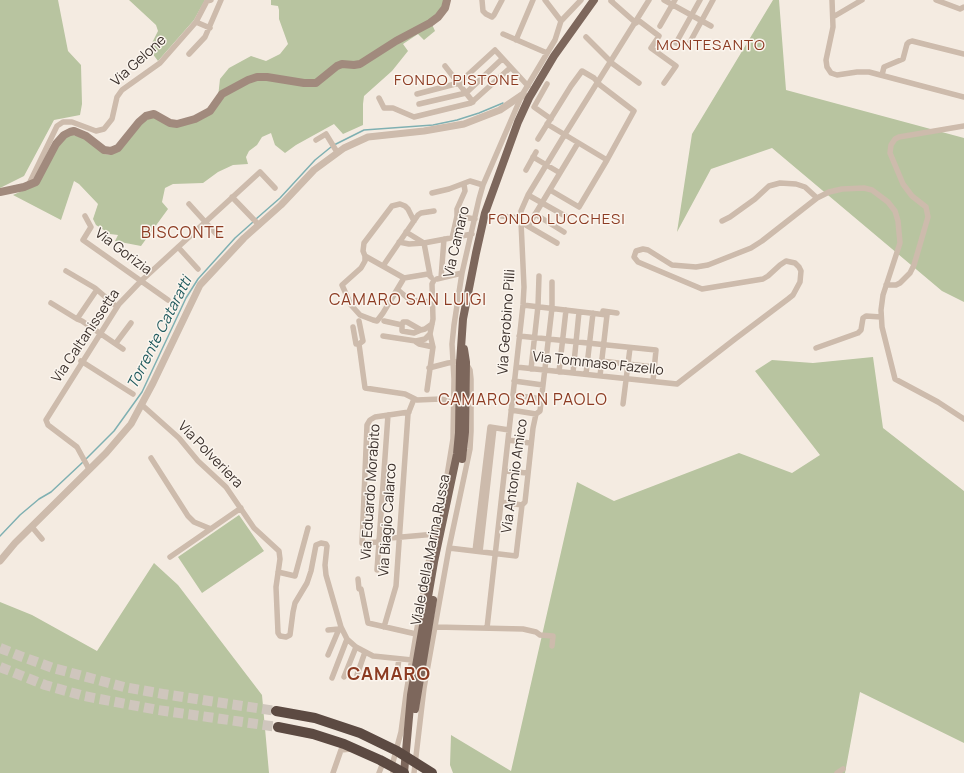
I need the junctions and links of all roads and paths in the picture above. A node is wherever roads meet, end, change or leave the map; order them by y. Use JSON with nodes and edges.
{"nodes":[{"id":1,"x":211,"y":0,"type":"edge"},
{"id":2,"x":221,"y":0,"type":"edge"},
{"id":3,"x":482,"y":0,"type":"edge"},
{"id":4,"x":502,"y":0,"type":"edge"},
{"id":5,"x":533,"y":0,"type":"edge"},
{"id":6,"x":545,"y":0,"type":"edge"},
{"id":7,"x":581,"y":0,"type":"edge"},
{"id":8,"x":594,"y":0,"type":"edge"},
{"id":9,"x":612,"y":0,"type":"edge"},
{"id":10,"x":649,"y":0,"type":"edge"},
{"id":11,"x":664,"y":0,"type":"edge"},
{"id":12,"x":700,"y":0,"type":"edge"},
{"id":13,"x":713,"y":0,"type":"edge"},
{"id":14,"x":832,"y":0,"type":"edge"},
{"id":15,"x":862,"y":0,"type":"edge"},
{"id":16,"x":936,"y":0,"type":"edge"},
{"id":17,"x":447,"y":1,"type":"edge"},
{"id":18,"x":674,"y":2,"type":"edge"},
{"id":19,"x":963,"y":9,"type":"edge"},
{"id":20,"x":691,"y":16,"type":"junction"},
{"id":21,"x":833,"y":16,"type":"junction"},
{"id":22,"x":561,"y":21,"type":"junction"},
{"id":23,"x":701,"y":21,"type":"junction"},
{"id":24,"x":196,"y":22,"type":"junction"},
{"id":25,"x":636,"y":22,"type":"junction"},
{"id":26,"x":660,"y":26,"type":"dead end"},
{"id":27,"x":711,"y":26,"type":"dead end"},
{"id":28,"x":210,"y":28,"type":"junction"},
{"id":29,"x":503,"y":34,"type":"dead end"},
{"id":30,"x":586,"y":37,"type":"dead end"},
{"id":31,"x":516,"y":40,"type":"junction"},
{"id":32,"x":690,"y":42,"type":"dead end"},
{"id":33,"x":676,"y":43,"type":"dead end"},
{"id":34,"x":547,"y":53,"type":"junction"},
{"id":35,"x":189,"y":54,"type":"dead end"},
{"id":36,"x":964,"y":54,"type":"edge"},
{"id":37,"x":502,"y":59,"type":"junction"},
{"id":38,"x":610,"y":62,"type":"junction"},
{"id":39,"x":445,"y":66,"type":"dead end"},
{"id":40,"x":510,"y":68,"type":"junction"},
{"id":41,"x":882,"y":75,"type":"junction"},
{"id":42,"x":597,"y":82,"type":"junction"},
{"id":43,"x":459,"y":83,"type":"junction"},
{"id":44,"x":639,"y":83,"type":"dead end"},
{"id":45,"x":664,"y":83,"type":"dead end"},
{"id":46,"x":547,"y":84,"type":"dead end"},
{"id":47,"x":528,"y":86,"type":"junction"},
{"id":48,"x":466,"y":93,"type":"junction"},
{"id":49,"x":417,"y":94,"type":"dead end"},
{"id":50,"x":525,"y":97,"type":"junction"},
{"id":51,"x":964,"y":97,"type":"edge"},
{"id":52,"x":379,"y":98,"type":"dead end"},
{"id":53,"x":473,"y":102,"type":"junction"},
{"id":54,"x":419,"y":104,"type":"dead end"},
{"id":55,"x":506,"y":107,"type":"junction"},
{"id":56,"x":515,"y":110,"type":"junction"},
{"id":57,"x":551,"y":119,"type":"junction"},
{"id":58,"x":547,"y":124,"type":"junction"},
{"id":59,"x":964,"y":126,"type":"edge"},
{"id":60,"x":564,"y":135,"type":"junction"},
{"id":61,"x":538,"y":139,"type":"dead end"},
{"id":62,"x":316,"y":140,"type":"dead end"},
{"id":63,"x":578,"y":143,"type":"junction"},
{"id":64,"x":336,"y":151,"type":"junction"},
{"id":65,"x":607,"y":160,"type":"junction"},
{"id":66,"x":546,"y":165,"type":"junction"},
{"id":67,"x":526,"y":170,"type":"dead end"},
{"id":68,"x":560,"y":173,"type":"junction"},
{"id":69,"x":464,"y":184,"type":"junction"},
{"id":70,"x":483,"y":185,"type":"junction"},
{"id":71,"x":28,"y":186,"type":"junction"},
{"id":72,"x":275,"y":188,"type":"dead end"},
{"id":73,"x":550,"y":190,"type":"junction"},
{"id":74,"x":0,"y":192,"type":"edge"},
{"id":75,"x":432,"y":193,"type":"dead end"},
{"id":76,"x":528,"y":194,"type":"junction"},
{"id":77,"x":232,"y":197,"type":"junction"},
{"id":78,"x":817,"y":198,"type":"junction"},
{"id":79,"x":542,"y":203,"type":"junction"},
{"id":80,"x":189,"y":204,"type":"dead end"},
{"id":81,"x":434,"y":212,"type":"dead end"},
{"id":82,"x":536,"y":214,"type":"junction"},
{"id":83,"x":85,"y":216,"type":"dead end"},
{"id":84,"x":457,"y":216,"type":"junction"},
{"id":85,"x":501,"y":216,"type":"dead end"},
{"id":86,"x":567,"y":217,"type":"dead end"},
{"id":87,"x":475,"y":219,"type":"junction"},
{"id":88,"x":521,"y":220,"type":"junction"},
{"id":89,"x":414,"y":221,"type":"junction"},
{"id":90,"x":722,"y":221,"type":"dead end"},
{"id":91,"x":206,"y":222,"type":"junction"},
{"id":92,"x":256,"y":222,"type":"junction"},
{"id":93,"x":528,"y":226,"type":"junction"},
{"id":94,"x":406,"y":232,"type":"junction"},
{"id":95,"x":564,"y":232,"type":"dead end"},
{"id":96,"x":472,"y":234,"type":"junction"},
{"id":97,"x":218,"y":236,"type":"dead end"},
{"id":98,"x":452,"y":238,"type":"junction"},
{"id":99,"x":444,"y":239,"type":"junction"},
{"id":100,"x":400,"y":242,"type":"junction"},
{"id":101,"x":424,"y":243,"type":"junction"},
{"id":102,"x":557,"y":243,"type":"dead end"},
{"id":103,"x":178,"y":247,"type":"junction"},
{"id":104,"x":365,"y":256,"type":"junction"},
{"id":105,"x":383,"y":266,"type":"junction"},
{"id":106,"x":198,"y":269,"type":"dead end"},
{"id":107,"x":66,"y":271,"type":"dead end"},
{"id":108,"x":462,"y":273,"type":"junction"},
{"id":109,"x":539,"y":276,"type":"dead end"},
{"id":110,"x":432,"y":277,"type":"junction"},
{"id":111,"x":404,"y":278,"type":"junction"},
{"id":112,"x":440,"y":278,"type":"junction"},
{"id":113,"x":141,"y":281,"type":"junction"},
{"id":114,"x":552,"y":282,"type":"dead end"},
{"id":115,"x":886,"y":285,"type":"junction"},
{"id":116,"x":96,"y":290,"type":"junction"},
{"id":117,"x":398,"y":290,"type":"junction"},
{"id":118,"x":168,"y":300,"type":"dead end"},
{"id":119,"x":432,"y":302,"type":"junction"},
{"id":120,"x":51,"y":303,"type":"dead end"},
{"id":121,"x":523,"y":305,"type":"junction"},
{"id":122,"x":538,"y":306,"type":"junction"},
{"id":123,"x":117,"y":307,"type":"junction"},
{"id":124,"x":552,"y":308,"type":"junction"},
{"id":125,"x":566,"y":310,"type":"junction"},
{"id":126,"x":580,"y":312,"type":"junction"},
{"id":127,"x":593,"y":313,"type":"junction"},
{"id":128,"x":617,"y":313,"type":"dead end"},
{"id":129,"x":881,"y":317,"type":"junction"},
{"id":130,"x":77,"y":319,"type":"junction"},
{"id":131,"x":359,"y":321,"type":"dead end"},
{"id":132,"x":384,"y":321,"type":"dead end"},
{"id":133,"x":130,"y":323,"type":"dead end"},
{"id":134,"x":432,"y":324,"type":"junction"},
{"id":135,"x":353,"y":327,"type":"dead end"},
{"id":136,"x":101,"y":333,"type":"junction"},
{"id":137,"x":430,"y":334,"type":"junction"},
{"id":138,"x":382,"y":336,"type":"dead end"},
{"id":139,"x":519,"y":336,"type":"junction"},
{"id":140,"x":535,"y":338,"type":"junction"},
{"id":141,"x":548,"y":339,"type":"junction"},
{"id":142,"x":563,"y":340,"type":"junction"},
{"id":143,"x":416,"y":341,"type":"junction"},
{"id":144,"x":576,"y":342,"type":"junction"},
{"id":145,"x":116,"y":343,"type":"junction"},
{"id":146,"x":590,"y":343,"type":"junction"},
{"id":147,"x":359,"y":344,"type":"junction"},
{"id":148,"x":603,"y":345,"type":"junction"},
{"id":149,"x":433,"y":347,"type":"junction"},
{"id":150,"x":123,"y":348,"type":"dead end"},
{"id":151,"x":630,"y":348,"type":"junction"},
{"id":152,"x":816,"y":348,"type":"dead end"},
{"id":153,"x":81,"y":361,"type":"junction"},
{"id":154,"x":601,"y":361,"type":"junction"},
{"id":155,"x":459,"y":362,"type":"junction"},
{"id":156,"x":628,"y":364,"type":"junction"},
{"id":157,"x":654,"y":366,"type":"junction"},
{"id":158,"x":516,"y":367,"type":"junction"},
{"id":159,"x":429,"y":368,"type":"junction"},
{"id":160,"x":532,"y":369,"type":"junction"},
{"id":161,"x":545,"y":370,"type":"junction"},
{"id":162,"x":560,"y":372,"type":"junction"},
{"id":163,"x":573,"y":373,"type":"junction"},
{"id":164,"x":586,"y":374,"type":"junction"},
{"id":165,"x":600,"y":376,"type":"junction"},
{"id":166,"x":626,"y":379,"type":"junction"},
{"id":167,"x":514,"y":381,"type":"junction"},
{"id":168,"x":652,"y":381,"type":"junction"},
{"id":169,"x":543,"y":384,"type":"junction"},
{"id":170,"x":427,"y":390,"type":"dead end"},
{"id":171,"x":133,"y":394,"type":"dead end"},
{"id":172,"x":513,"y":395,"type":"junction"},
{"id":173,"x":414,"y":399,"type":"junction"},
{"id":174,"x":542,"y":399,"type":"junction"},
{"id":175,"x":454,"y":403,"type":"junction"},
{"id":176,"x":623,"y":404,"type":"dead end"},
{"id":177,"x":142,"y":405,"type":"junction"},
{"id":178,"x":511,"y":410,"type":"junction"},
{"id":179,"x":407,"y":412,"type":"junction"},
{"id":180,"x":536,"y":414,"type":"junction"},
{"id":181,"x":388,"y":415,"type":"junction"},
{"id":182,"x":964,"y":419,"type":"edge"},
{"id":183,"x":509,"y":430,"type":"junction"},
{"id":184,"x":508,"y":440,"type":"junction"},
{"id":185,"x":530,"y":443,"type":"junction"},
{"id":186,"x":151,"y":458,"type":"dead end"},
{"id":187,"x":88,"y":467,"type":"junction"},
{"id":188,"x":505,"y":471,"type":"junction"},
{"id":189,"x":528,"y":474,"type":"junction"},
{"id":190,"x":501,"y":502,"type":"junction"},
{"id":191,"x":522,"y":504,"type":"junction"},
{"id":192,"x":241,"y":508,"type":"junction"},
{"id":193,"x":32,"y":528,"type":"junction"},
{"id":194,"x":308,"y":528,"type":"dead end"},
{"id":195,"x":211,"y":529,"type":"junction"},
{"id":196,"x":436,"y":534,"type":"junction"},
{"id":197,"x":398,"y":537,"type":"junction"},
{"id":198,"x":42,"y":539,"type":"dead end"},
{"id":199,"x":379,"y":540,"type":"junction"},
{"id":200,"x":449,"y":548,"type":"junction"},
{"id":201,"x":478,"y":551,"type":"junction"},
{"id":202,"x":496,"y":553,"type":"junction"},
{"id":203,"x":170,"y":557,"type":"dead end"},
{"id":204,"x":0,"y":561,"type":"edge"},
{"id":205,"x":377,"y":570,"type":"dead end"},
{"id":206,"x":278,"y":572,"type":"junction"},
{"id":207,"x":358,"y":579,"type":"dead end"},
{"id":208,"x":384,"y":627,"type":"junction"},
{"id":209,"x":340,"y":628,"type":"junction"},
{"id":210,"x":435,"y":628,"type":"junction"},
{"id":211,"x":487,"y":628,"type":"junction"},
{"id":212,"x":328,"y":630,"type":"dead end"},
{"id":213,"x":416,"y":634,"type":"junction"},
{"id":214,"x":347,"y":639,"type":"junction"},
{"id":215,"x":552,"y":646,"type":"dead end"},
{"id":216,"x":356,"y":647,"type":"junction"},
{"id":217,"x":365,"y":652,"type":"junction"},
{"id":218,"x":328,"y":655,"type":"dead end"},
{"id":219,"x":399,"y":659,"type":"junction"},
{"id":220,"x":412,"y":660,"type":"junction"},
{"id":221,"x":396,"y":672,"type":"dead end"},
{"id":222,"x":357,"y":675,"type":"dead end"},
{"id":223,"x":344,"y":677,"type":"dead end"},
{"id":224,"x":332,"y":678,"type":"dead end"},
{"id":225,"x":276,"y":711,"type":"tunnel mouth"},
{"id":226,"x":278,"y":727,"type":"tunnel mouth"},
{"id":227,"x":417,"y":748,"type":"junction"},
{"id":228,"x":843,"y":769,"type":"dead end"},
{"id":229,"x":332,"y":773,"type":"edge"},
{"id":230,"x":379,"y":773,"type":"edge"},
{"id":231,"x":393,"y":773,"type":"edge"},
{"id":232,"x":404,"y":773,"type":"edge"},
{"id":233,"x":410,"y":773,"type":"edge"},
{"id":234,"x":414,"y":773,"type":"edge"},
{"id":235,"x":420,"y":773,"type":"edge"},
{"id":236,"x":432,"y":773,"type":"edge"},
{"id":237,"x":837,"y":773,"type":"edge"}],
"edges":[{"from":1,"to":24,"type":"street","name":"Via Gelone"},
{"from":2,"to":28,"type":"street"},
{"from":3,"to":4,"type":"street"},
{"from":5,"to":31,"type":"street"},
{"from":6,"to":22,"type":"street"},
{"from":7,"to":22,"type":"street","name":"Via Camaro"},
{"from":8,"to":50,"type":"main road","name":"Viale della Marina Russa"},
{"from":9,"to":25,"type":"street"},
{"from":10,"to":25,"type":"street","name":"Via Gerobino Pilli"},
{"from":11,"to":18,"type":"street"},
{"from":12,"to":20,"type":"street"},
{"from":13,"to":23,"type":"street"},
{"from":14,"to":21,"type":"street"},
{"from":15,"to":21,"type":"street"},
{"from":16,"to":19,"type":"street"},
{"from":17,"to":71,"type":"main road"},
{"from":18,"to":20,"type":"street"},
{"from":18,"to":26,"type":"street"},
{"from":20,"to":23,"type":"street"},
{"from":20,"to":33,"type":"street"},
{"from":21,"to":41,"type":"street"},
{"from":22,"to":34,"type":"street","name":"Via Camaro"},
{"from":23,"to":27,"type":"street"},
{"from":23,"to":32,"type":"street"},
{"from":24,"to":28,"type":"street"},
{"from":24,"to":71,"type":"street","name":"Via Gelone"},
{"from":25,"to":38,"type":"street","name":"Via Gerobino Pilli"},
{"from":25,"to":45,"type":"street"},
{"from":28,"to":35,"type":"street"},
{"from":29,"to":31,"type":"street"},
{"from":30,"to":38,"type":"street"},
{"from":31,"to":34,"type":"street"},
{"from":34,"to":47,"type":"street","name":"Via Camaro"},
{"from":36,"to":41,"type":"street"},
{"from":37,"to":40,"type":"street"},
{"from":37,"to":43,"type":"street"},
{"from":37,"to":48,"type":"street"},
{"from":38,"to":42,"type":"street","name":"Via Gerobino Pilli"},
{"from":38,"to":44,"type":"street"},
{"from":39,"to":43,"type":"street"},
{"from":40,"to":47,"type":"street"},
{"from":40,"to":53,"type":"street"},
{"from":41,"to":51,"type":"street"},
{"from":42,"to":57,"type":"street"},
{"from":42,"to":60,"type":"street","name":"Via Gerobino Pilli"},
{"from":42,"to":65,"type":"street"},
{"from":43,"to":48,"type":"street"},
{"from":43,"to":49,"type":"street"},
{"from":46,"to":57,"type":"street"},
{"from":47,"to":50,"type":"street","name":"Via Camaro"},
{"from":48,"to":53,"type":"street"},
{"from":48,"to":54,"type":"street"},
{"from":50,"to":55,"type":"street"},
{"from":50,"to":56,"type":"street","name":"Via Camaro"},
{"from":50,"to":155,"type":"main road","name":"Viale della Marina Russa"},
{"from":52,"to":53,"type":"street"},
{"from":55,"to":56,"type":"street"},
{"from":55,"to":64,"type":"street"},
{"from":56,"to":70,"type":"street","name":"Via Camaro"},
{"from":57,"to":58,"type":"street"},
{"from":58,"to":60,"type":"street"},
{"from":58,"to":61,"type":"street"},
{"from":59,"to":115,"type":"street"},
{"from":60,"to":63,"type":"street"},
{"from":60,"to":66,"type":"street","name":"Via Gerobino Pilli"},
{"from":62,"to":64,"type":"street"},
{"from":63,"to":65,"type":"street"},
{"from":63,"to":68,"type":"street"},
{"from":64,"to":92,"type":"street"},
{"from":65,"to":73,"type":"street"},
{"from":66,"to":67,"type":"street"},
{"from":66,"to":68,"type":"street"},
{"from":66,"to":76,"type":"street","name":"Via Gerobino Pilli"},
{"from":68,"to":73,"type":"street"},
{"from":69,"to":70,"type":"street"},
{"from":69,"to":75,"type":"street"},
{"from":69,"to":84,"type":"street"},
{"from":70,"to":87,"type":"street","name":"Via Camaro"},
{"from":71,"to":74,"type":"main road"},
{"from":72,"to":77,"type":"street","name":"Via Caltanissetta"},
{"from":73,"to":79,"type":"street"},
{"from":76,"to":79,"type":"street"},
{"from":76,"to":88,"type":"street","name":"Via Gerobino Pilli"},
{"from":77,"to":91,"type":"street","name":"Via Caltanissetta"},
{"from":77,"to":92,"type":"street"},
{"from":78,"to":90,"type":"street"},
{"from":78,"to":115,"type":"street"},
{"from":78,"to":168,"type":"street","name":"Via Tommaso Fazello"},
{"from":79,"to":82,"type":"street"},
{"from":79,"to":86,"type":"street"},
{"from":80,"to":91,"type":"street"},
{"from":81,"to":89,"type":"street"},
{"from":82,"to":93,"type":"street"},
{"from":82,"to":95,"type":"street"},
{"from":83,"to":113,"type":"street","name":"Via Gorizia"},
{"from":84,"to":87,"type":"street"},
{"from":84,"to":98,"type":"street"},
{"from":85,"to":88,"type":"street"},
{"from":87,"to":96,"type":"street","name":"Via Camaro"},
{"from":88,"to":93,"type":"street"},
{"from":88,"to":121,"type":"street","name":"Via Gerobino Pilli"},
{"from":89,"to":94,"type":"street"},
{"from":89,"to":104,"type":"street"},
{"from":91,"to":97,"type":"street"},
{"from":91,"to":103,"type":"street","name":"Via Caltanissetta"},
{"from":92,"to":177,"type":"street"},
{"from":93,"to":102,"type":"street"},
{"from":94,"to":100,"type":"street"},
{"from":94,"to":101,"type":"street"},
{"from":96,"to":98,"type":"street"},
{"from":96,"to":108,"type":"street","name":"Via Camaro"},
{"from":98,"to":99,"type":"street"},
{"from":99,"to":101,"type":"street"},
{"from":99,"to":112,"type":"street"},
{"from":100,"to":101,"type":"street"},
{"from":100,"to":105,"type":"street"},
{"from":101,"to":110,"type":"street"},
{"from":103,"to":106,"type":"street"},
{"from":103,"to":113,"type":"street","name":"Via Caltanissetta"},
{"from":104,"to":105,"type":"street"},
{"from":104,"to":117,"type":"street"},
{"from":105,"to":111,"type":"street"},
{"from":107,"to":116,"type":"street"},
{"from":108,"to":112,"type":"street"},
{"from":108,"to":155,"type":"street","name":"Via Camaro"},
{"from":109,"to":122,"type":"street"},
{"from":110,"to":111,"type":"street"},
{"from":110,"to":112,"type":"street"},
{"from":110,"to":119,"type":"street"},
{"from":111,"to":117,"type":"street"},
{"from":113,"to":118,"type":"street","name":"Via Gorizia"},
{"from":113,"to":123,"type":"street","name":"Via Caltanissetta"},
{"from":114,"to":124,"type":"street","name":"Via Antonio Amico"},
{"from":115,"to":129,"type":"street"},
{"from":116,"to":123,"type":"street"},
{"from":116,"to":130,"type":"street"},
{"from":117,"to":119,"type":"street"},
{"from":119,"to":134,"type":"street"},
{"from":120,"to":130,"type":"street"},
{"from":121,"to":122,"type":"street"},
{"from":121,"to":139,"type":"street","name":"Via Gerobino Pilli"},
{"from":122,"to":124,"type":"street"},
{"from":122,"to":140,"type":"street"},
{"from":123,"to":136,"type":"street","name":"Via Caltanissetta"},
{"from":124,"to":125,"type":"street"},
{"from":124,"to":128,"type":"street"},
{"from":124,"to":141,"type":"street","name":"Via Antonio Amico"},
{"from":125,"to":126,"type":"street"},
{"from":125,"to":142,"type":"street"},
{"from":126,"to":127,"type":"street"},
{"from":126,"to":144,"type":"street"},
{"from":127,"to":146,"type":"street"},
{"from":127,"to":148,"type":"street"},
{"from":129,"to":152,"type":"street"},
{"from":129,"to":182,"type":"street"},
{"from":130,"to":136,"type":"street"},
{"from":131,"to":147,"type":"street"},
{"from":132,"to":134,"type":"street"},
{"from":133,"to":145,"type":"street"},
{"from":134,"to":137,"type":"street"},
{"from":135,"to":147,"type":"street"},
{"from":136,"to":145,"type":"street"},
{"from":136,"to":153,"type":"street","name":"Via Caltanissetta"},
{"from":137,"to":143,"type":"street"},
{"from":137,"to":149,"type":"street"},
{"from":138,"to":143,"type":"street"},
{"from":139,"to":140,"type":"street"},
{"from":139,"to":158,"type":"street","name":"Via Gerobino Pilli"},
{"from":140,"to":141,"type":"street"},
{"from":140,"to":160,"type":"street"},
{"from":141,"to":142,"type":"street"},
{"from":141,"to":161,"type":"street","name":"Via Antonio Amico"},
{"from":142,"to":144,"type":"street"},
{"from":142,"to":162,"type":"street"},
{"from":143,"to":149,"type":"street"},
{"from":144,"to":146,"type":"street"},
{"from":144,"to":163,"type":"street"},
{"from":145,"to":150,"type":"street"},
{"from":146,"to":148,"type":"street"},
{"from":146,"to":164,"type":"street"},
{"from":147,"to":173,"type":"street"},
{"from":148,"to":151,"type":"street"},
{"from":148,"to":154,"type":"street"},
{"from":149,"to":159,"type":"street"},
{"from":151,"to":156,"type":"street"},
{"from":151,"to":157,"type":"street"},
{"from":153,"to":171,"type":"street"},
{"from":153,"to":187,"type":"street","name":"Via Caltanissetta"},
{"from":154,"to":156,"type":"street"},
{"from":154,"to":165,"type":"street"},
{"from":155,"to":159,"type":"street"},
{"from":155,"to":175,"type":"street","name":"Via Camaro"},
{"from":155,"to":200,"type":"street"},
{"from":155,"to":232,"type":"main road","name":"Viale della Marina Russa"},
{"from":155,"to":233,"type":"main road","name":"Viale della Marina Russa"},
{"from":156,"to":157,"type":"street"},
{"from":156,"to":166,"type":"street"},
{"from":157,"to":168,"type":"street"},
{"from":158,"to":160,"type":"street","name":"Via Tommaso Fazello"},
{"from":158,"to":167,"type":"street","name":"Via Gerobino Pilli"},
{"from":159,"to":170,"type":"street"},
{"from":160,"to":161,"type":"street","name":"Via Tommaso Fazello"},
{"from":161,"to":162,"type":"street","name":"Via Tommaso Fazello"},
{"from":161,"to":169,"type":"street","name":"Via Antonio Amico"},
{"from":162,"to":163,"type":"street","name":"Via Tommaso Fazello"},
{"from":163,"to":164,"type":"street","name":"Via Tommaso Fazello"},
{"from":164,"to":165,"type":"street","name":"Via Tommaso Fazello"},
{"from":165,"to":166,"type":"street","name":"Via Tommaso Fazello"},
{"from":166,"to":168,"type":"street","name":"Via Tommaso Fazello"},
{"from":166,"to":176,"type":"street"},
{"from":167,"to":169,"type":"street"},
{"from":167,"to":172,"type":"street","name":"Via Gerobino Pilli"},
{"from":169,"to":174,"type":"street","name":"Via Antonio Amico"},
{"from":172,"to":174,"type":"street"},
{"from":172,"to":178,"type":"street","name":"Via Gerobino Pilli"},
{"from":173,"to":175,"type":"street"},
{"from":173,"to":179,"type":"street","name":"Via Biagio Calarco"},
{"from":174,"to":180,"type":"street","name":"Via Antonio Amico"},
{"from":175,"to":196,"type":"street","name":"Via Camaro"},
{"from":177,"to":187,"type":"street"},
{"from":177,"to":192,"type":"street","name":"Via Polveriera"},
{"from":178,"to":180,"type":"street"},
{"from":178,"to":183,"type":"street","name":"Via Gerobino Pilli"},
{"from":179,"to":181,"type":"street"},
{"from":179,"to":197,"type":"street","name":"Via Biagio Calarco"},
{"from":180,"to":185,"type":"street","name":"Via Antonio Amico"},
{"from":181,"to":199,"type":"street","name":"Via Eduardo Morabito"},
{"from":181,"to":199,"type":"street"},
{"from":183,"to":184,"type":"street","name":"Via Gerobino Pilli"},
{"from":183,"to":201,"type":"street"},
{"from":184,"to":185,"type":"street"},
{"from":184,"to":188,"type":"street","name":"Via Gerobino Pilli"},
{"from":185,"to":189,"type":"street","name":"Via Antonio Amico"},
{"from":186,"to":195,"type":"street"},
{"from":187,"to":193,"type":"street"},
{"from":188,"to":189,"type":"street"},
{"from":188,"to":190,"type":"street","name":"Via Gerobino Pilli"},
{"from":189,"to":191,"type":"street","name":"Via Antonio Amico"},
{"from":190,"to":191,"type":"street"},
{"from":190,"to":202,"type":"street","name":"Via Gerobino Pilli"},
{"from":191,"to":202,"type":"street","name":"Via Antonio Amico"},
{"from":192,"to":195,"type":"street"},
{"from":192,"to":206,"type":"street","name":"Via Polveriera"},
{"from":193,"to":198,"type":"street"},
{"from":193,"to":204,"type":"street"},
{"from":194,"to":206,"type":"street"},
{"from":195,"to":203,"type":"street"},
{"from":196,"to":197,"type":"street"},
{"from":196,"to":213,"type":"street","name":"Via Camaro"},
{"from":197,"to":199,"type":"street"},
{"from":197,"to":208,"type":"street","name":"Via Biagio Calarco"},
{"from":199,"to":205,"type":"street","name":"Via Eduardo Morabito"},
{"from":200,"to":201,"type":"street"},
{"from":200,"to":210,"type":"street"},
{"from":201,"to":202,"type":"street"},
{"from":202,"to":211,"type":"street","name":"Via Gerobino Pilli"},
{"from":206,"to":209,"type":"street","name":"Via Polveriera"},
{"from":207,"to":208,"type":"street"},
{"from":208,"to":213,"type":"street"},
{"from":209,"to":212,"type":"street"},
{"from":209,"to":214,"type":"street","name":"Via Polveriera"},
{"from":209,"to":218,"type":"street"},
{"from":210,"to":211,"type":"street"},
{"from":210,"to":227,"type":"street"},
{"from":211,"to":215,"type":"street"},
{"from":213,"to":220,"type":"street","name":"Via Camaro"},
{"from":214,"to":216,"type":"street","name":"Via Polveriera"},
{"from":214,"to":224,"type":"street"},
{"from":216,"to":217,"type":"street","name":"Via Polveriera"},
{"from":216,"to":223,"type":"street"},
{"from":217,"to":219,"type":"street","name":"Via Polveriera"},
{"from":217,"to":222,"type":"street"},
{"from":219,"to":220,"type":"street","name":"Via Polveriera"},
{"from":219,"to":221,"type":"street"},
{"from":220,"to":231,"type":"street","name":"Via Camaro"},
{"from":225,"to":236,"type":"highway","bridge":true},
{"from":226,"to":232,"type":"highway","bridge":true},
{"from":227,"to":234,"type":"street"},
{"from":227,"to":235,"type":"street"},
{"from":228,"to":237,"type":"street"},
{"from":229,"to":230,"type":"street"}]}
